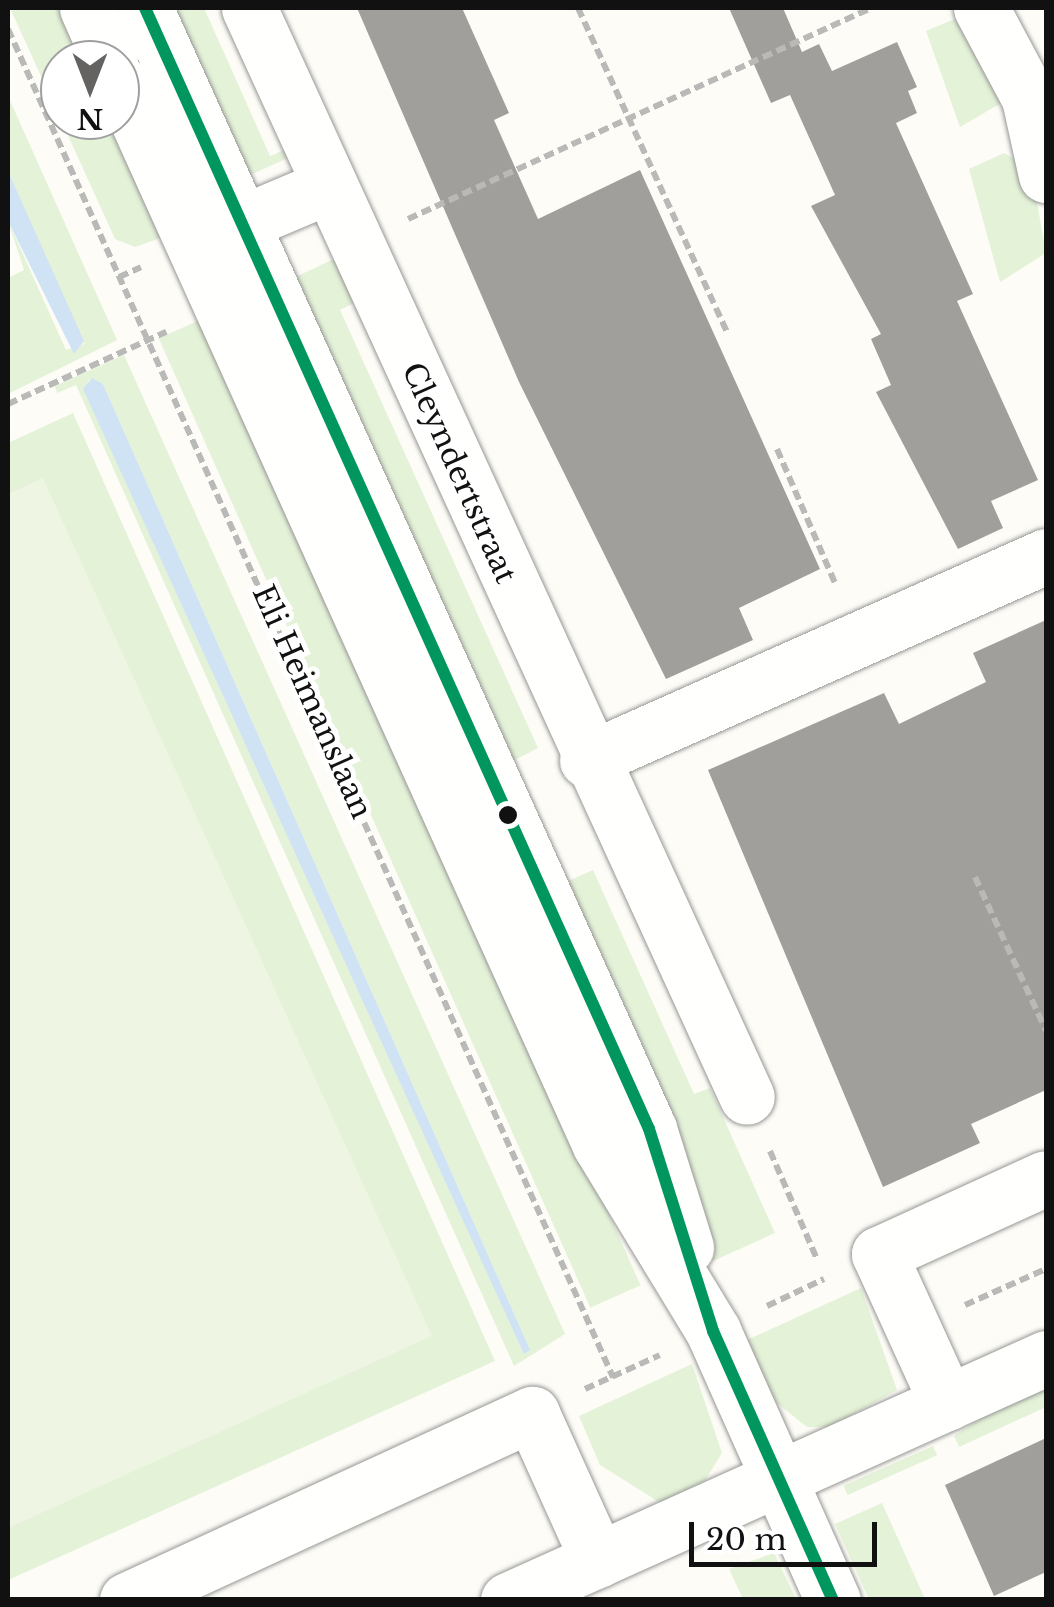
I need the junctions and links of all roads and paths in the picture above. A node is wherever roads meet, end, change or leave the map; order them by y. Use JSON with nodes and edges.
{"nodes":[{"id":1,"x":86,"y":8,"type":"edge"},
{"id":2,"x":145,"y":8,"type":"edge"},
{"id":3,"x":249,"y":8,"type":"edge"},
{"id":4,"x":578,"y":8,"type":"edge"},
{"id":5,"x":871,"y":8,"type":"edge"},
{"id":6,"x":982,"y":8,"type":"edge"},
{"id":7,"x":8,"y":29,"type":"edge"},
{"id":8,"x":101,"y":40,"type":"edge"},
{"id":9,"x":628,"y":118,"type":"junction"},
{"id":10,"x":140,"y":126,"type":"edge"},
{"id":11,"x":1046,"y":175,"type":"edge"},
{"id":12,"x":330,"y":186,"type":"junction"},
{"id":13,"x":242,"y":222,"type":"junction"},
{"id":14,"x":356,"y":243,"type":"junction"},
{"id":15,"x":193,"y":244,"type":"junction"},
{"id":16,"x":221,"y":306,"type":"junction"},
{"id":17,"x":728,"y":334,"type":"dead end"},
{"id":18,"x":148,"y":341,"type":"junction"},
{"id":19,"x":8,"y":404,"type":"edge"},
{"id":20,"x":776,"y":449,"type":"dead end"},
{"id":21,"x":1046,"y":556,"type":"edge"},
{"id":22,"x":860,"y":639,"type":"junction"},
{"id":23,"x":588,"y":760,"type":"junction"},
{"id":24,"x":974,"y":877,"type":"dead end"},
{"id":25,"x":1046,"y":1032,"type":"edge"},
{"id":26,"x":746,"y":1097,"type":"joint"},
{"id":27,"x":1046,"y":1178,"type":"edge"},
{"id":28,"x":1046,"y":1269,"type":"edge"},
{"id":29,"x":826,"y":1278,"type":"dead end"},
{"id":30,"x":913,"y":1329,"type":"junction"},
{"id":31,"x":713,"y":1331,"type":"junction"},
{"id":32,"x":1046,"y":1358,"type":"edge"},
{"id":33,"x":613,"y":1377,"type":"dead end"},
{"id":34,"x":947,"y":1403,"type":"junction"},
{"id":35,"x":780,"y":1478,"type":"junction"},
{"id":36,"x":598,"y":1560,"type":"junction"},
{"id":37,"x":127,"y":1600,"type":"edge"},
{"id":38,"x":508,"y":1600,"type":"edge"},
{"id":39,"x":832,"y":1600,"type":"edge"}],
"edges":[{"from":1,"to":8,"type":"street"},
{"from":2,"to":13,"type":"street"},
{"from":3,"to":12,"type":"street","name":"Cleyndertstraat"},
{"from":4,"to":9,"type":"path"},
{"from":5,"to":9,"type":"path"},
{"from":6,"to":11,"type":"street"},
{"from":7,"to":18,"type":"path","name":"Eli Heimanslaan"},
{"from":9,"to":14,"type":"path"},
{"from":9,"to":17,"type":"path"},
{"from":10,"to":15,"type":"street"},
{"from":12,"to":13,"type":"street"},
{"from":12,"to":14,"type":"street","name":"Cleyndertstraat"},
{"from":13,"to":15,"type":"street"},
{"from":13,"to":31,"type":"street"},
{"from":14,"to":23,"type":"street","name":"Cleyndertstraat"},
{"from":15,"to":16,"type":"street"},
{"from":16,"to":18,"type":"path"},
{"from":16,"to":31,"type":"street"},
{"from":18,"to":19,"type":"path"},
{"from":18,"to":33,"type":"path","name":"Eli Heimanslaan"},
{"from":20,"to":22,"type":"path"},
{"from":21,"to":22,"type":"street"},
{"from":22,"to":23,"type":"street"},
{"from":23,"to":26,"type":"street","name":"Cleyndertstraat"},
{"from":24,"to":25,"type":"path"},
{"from":26,"to":29,"type":"path"},
{"from":27,"to":30,"type":"street"},
{"from":28,"to":30,"type":"path"},
{"from":30,"to":34,"type":"street"},
{"from":31,"to":35,"type":"street"},
{"from":32,"to":34,"type":"street"},
{"from":34,"to":35,"type":"street"},
{"from":35,"to":36,"type":"street"},
{"from":35,"to":39,"type":"street"},
{"from":36,"to":37,"type":"street"},
{"from":36,"to":38,"type":"street"}]}
